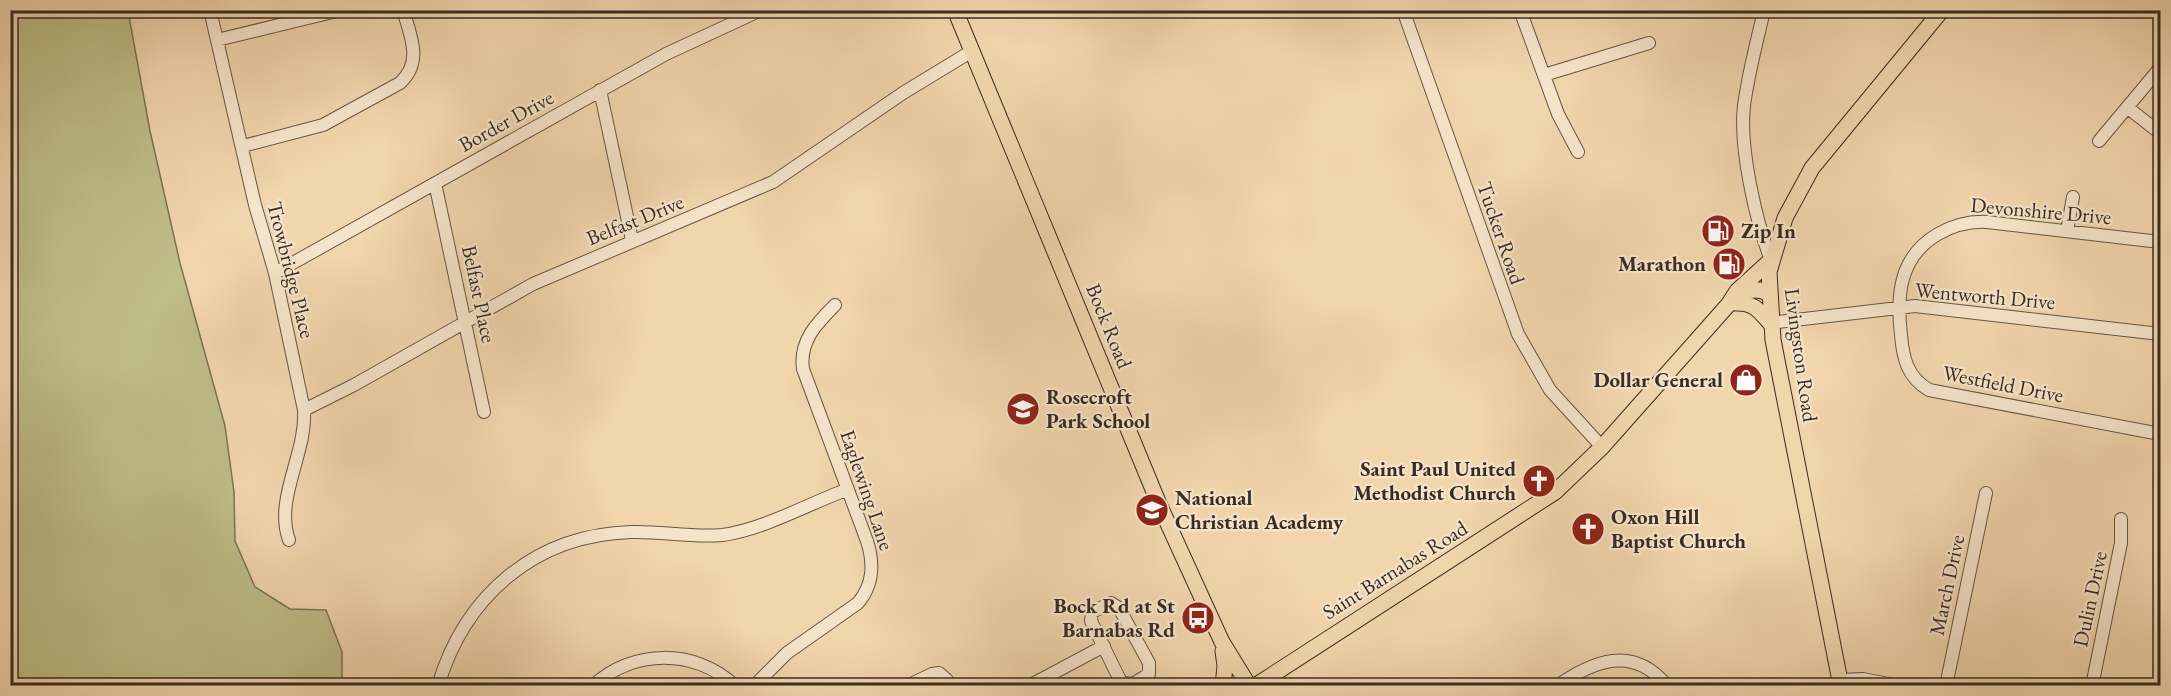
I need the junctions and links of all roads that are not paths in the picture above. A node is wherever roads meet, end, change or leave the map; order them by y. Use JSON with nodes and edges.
{"nodes":[{"id":1,"x":210,"y":10,"type":"edge"},
{"id":2,"x":341,"y":10,"type":"edge"},
{"id":3,"x":404,"y":10,"type":"edge"},
{"id":4,"x":761,"y":10,"type":"edge"},
{"id":5,"x":955,"y":10,"type":"edge"},
{"id":6,"x":1402,"y":10,"type":"edge"},
{"id":7,"x":1520,"y":10,"type":"edge"},
{"id":8,"x":1764,"y":10,"type":"edge"},
{"id":9,"x":1942,"y":10,"type":"edge"},
{"id":10,"x":217,"y":40,"type":"junction"},
{"id":11,"x":1649,"y":43,"type":"dead end"},
{"id":12,"x":972,"y":51,"type":"junction"},
{"id":13,"x":2160,"y":68,"type":"edge"},
{"id":14,"x":1544,"y":75,"type":"junction"},
{"id":15,"x":600,"y":90,"type":"junction"},
{"id":16,"x":2128,"y":108,"type":"junction"},
{"id":17,"x":2160,"y":133,"type":"edge"},
{"id":18,"x":2099,"y":141,"type":"dead end"},
{"id":19,"x":243,"y":146,"type":"junction"},
{"id":20,"x":1578,"y":152,"type":"dead end"},
{"id":21,"x":435,"y":183,"type":"junction"},
{"id":22,"x":2073,"y":197,"type":"dead end"},
{"id":23,"x":2067,"y":231,"type":"junction"},
{"id":24,"x":632,"y":240,"type":"junction"},
{"id":25,"x":2160,"y":242,"type":"edge"},
{"id":26,"x":1771,"y":260,"type":"junction"},
{"id":27,"x":275,"y":273,"type":"junction"},
{"id":28,"x":1769,"y":294,"type":"junction"},
{"id":29,"x":1733,"y":299,"type":"junction"},
{"id":30,"x":836,"y":305,"type":"dead end"},
{"id":31,"x":1899,"y":308,"type":"junction"},
{"id":32,"x":465,"y":322,"type":"junction"},
{"id":33,"x":1770,"y":323,"type":"junction"},
{"id":34,"x":2160,"y":334,"type":"edge"},
{"id":35,"x":304,"y":410,"type":"junction"},
{"id":36,"x":484,"y":412,"type":"dead end"},
{"id":37,"x":2160,"y":434,"type":"edge"},
{"id":38,"x":1602,"y":447,"type":"junction"},
{"id":39,"x":846,"y":490,"type":"junction"},
{"id":40,"x":1986,"y":493,"type":"dead end"},
{"id":41,"x":2121,"y":519,"type":"dead end"},
{"id":42,"x":289,"y":540,"type":"dead end"},
{"id":43,"x":1221,"y":642,"type":"junction"},
{"id":44,"x":1104,"y":646,"type":"junction"},
{"id":45,"x":1840,"y":683,"type":"edge"},
{"id":46,"x":438,"y":686,"type":"edge"},
{"id":47,"x":592,"y":686,"type":"edge"},
{"id":48,"x":735,"y":686,"type":"edge"},
{"id":49,"x":754,"y":686,"type":"edge"},
{"id":50,"x":907,"y":686,"type":"edge"},
{"id":51,"x":946,"y":686,"type":"edge"},
{"id":52,"x":1029,"y":686,"type":"edge"},
{"id":53,"x":1223,"y":686,"type":"edge"},
{"id":54,"x":1249,"y":686,"type":"edge"},
{"id":55,"x":1255,"y":686,"type":"edge"},
{"id":56,"x":1557,"y":686,"type":"edge"},
{"id":57,"x":1667,"y":686,"type":"edge"},
{"id":58,"x":1899,"y":686,"type":"edge"},
{"id":59,"x":1946,"y":686,"type":"edge"},
{"id":60,"x":2092,"y":686,"type":"edge"}],
"edges":[{"from":1,"to":10,"type":"street","name":"Trowbridge Place"},
{"from":2,"to":10,"type":"street"},
{"from":3,"to":19,"type":"street"},
{"from":4,"to":15,"type":"street","name":"Border Drive"},
{"from":5,"to":12,"type":"main road","name":"Bock Road"},
{"from":6,"to":38,"type":"street","name":"Tucker Road"},
{"from":7,"to":14,"type":"street"},
{"from":8,"to":26,"type":"street"},
{"from":9,"to":26,"type":"main road","name":"Livingston Road"},
{"from":10,"to":19,"type":"street","name":"Trowbridge Place"},
{"from":11,"to":14,"type":"street"},
{"from":12,"to":24,"type":"street","name":"Belfast Drive"},
{"from":12,"to":43,"type":"main road","name":"Bock Road"},
{"from":13,"to":16,"type":"street"},
{"from":14,"to":20,"type":"street"},
{"from":15,"to":21,"type":"street","name":"Border Drive"},
{"from":15,"to":24,"type":"street"},
{"from":16,"to":17,"type":"street"},
{"from":16,"to":18,"type":"street"},
{"from":19,"to":27,"type":"street","name":"Trowbridge Place"},
{"from":21,"to":27,"type":"street","name":"Border Drive"},
{"from":21,"to":32,"type":"street","name":"Belfast Place"},
{"from":22,"to":23,"type":"street"},
{"from":23,"to":25,"type":"street","name":"Devonshire Drive"},
{"from":23,"to":31,"type":"street","name":"Devonshire Drive"},
{"from":24,"to":32,"type":"street","name":"Belfast Drive"},
{"from":26,"to":28,"type":"main road","name":"Livingston Road"},
{"from":26,"to":29,"type":"main road","name":"Saint Barnabas Road"},
{"from":27,"to":35,"type":"street","name":"Trowbridge Place"},
{"from":28,"to":29,"type":"main road"},
{"from":28,"to":33,"type":"main road","name":"Livingston Road"},
{"from":29,"to":33,"type":"main road"},
{"from":29,"to":38,"type":"main road","name":"Saint Barnabas Road"},
{"from":30,"to":39,"type":"street","name":"Eaglewing Lane"},
{"from":31,"to":33,"type":"street","name":"Wentworth Drive"},
{"from":31,"to":34,"type":"street","name":"Wentworth Drive"},
{"from":31,"to":37,"type":"street","name":"Westfield Drive"},
{"from":32,"to":35,"type":"street","name":"Belfast Drive"},
{"from":32,"to":36,"type":"street","name":"Belfast Place"},
{"from":33,"to":45,"type":"main road","name":"Livingston Road"},
{"from":35,"to":42,"type":"street","name":"Trowbridge Place"},
{"from":38,"to":55,"type":"main road","name":"Saint Barnabas Road"},
{"from":39,"to":46,"type":"street"},
{"from":39,"to":49,"type":"street","name":"Eaglewing Lane"},
{"from":40,"to":59,"type":"street","name":"March Drive"},
{"from":41,"to":60,"type":"street","name":"Dulin Drive"},
{"from":43,"to":53,"type":"main road"},
{"from":43,"to":54,"type":"main road","name":"Bock Road"},
{"from":44,"to":44,"type":"street"},
{"from":44,"to":52,"type":"street"},
{"from":45,"to":58,"type":"street"},
{"from":47,"to":48,"type":"street"},
{"from":50,"to":51,"type":"street"},
{"from":56,"to":57,"type":"street"}]}
